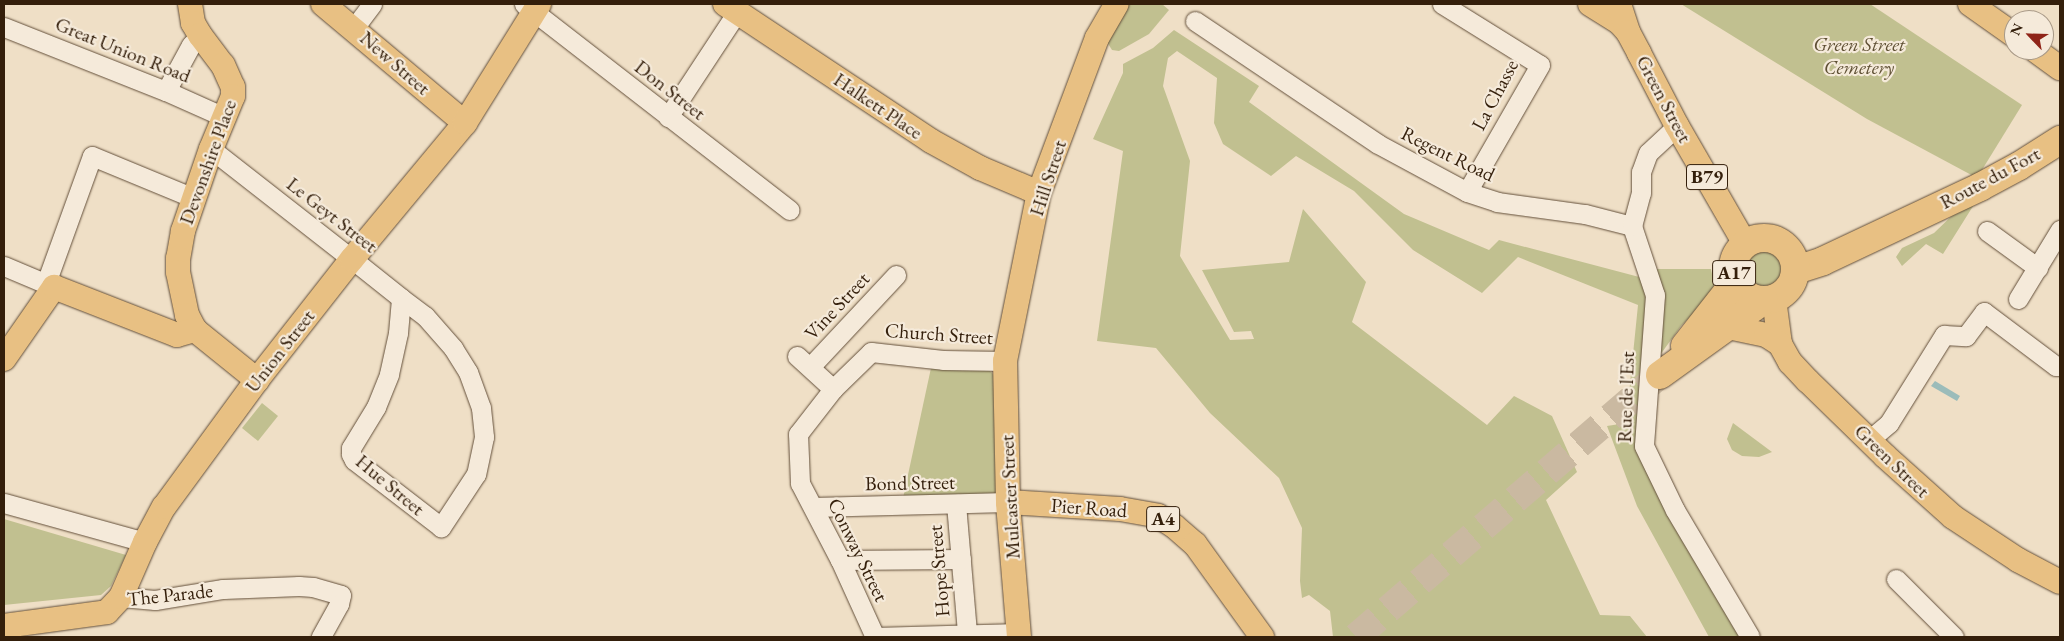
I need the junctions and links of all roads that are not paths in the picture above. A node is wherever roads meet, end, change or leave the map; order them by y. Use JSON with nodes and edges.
{"nodes":[{"id":1,"x":190,"y":4,"type":"edge"},
{"id":2,"x":324,"y":4,"type":"edge"},
{"id":3,"x":372,"y":4,"type":"edge"},
{"id":4,"x":1117,"y":4,"type":"edge"},
{"id":5,"x":1442,"y":4,"type":"edge"},
{"id":6,"x":1594,"y":4,"type":"edge"},
{"id":7,"x":1619,"y":4,"type":"edge"},
{"id":8,"x":1970,"y":4,"type":"edge"},
{"id":9,"x":532,"y":6,"type":"edge"},
{"id":10,"x":731,"y":8,"type":"edge"},
{"id":11,"x":1195,"y":21,"type":"dead end"},
{"id":12,"x":4,"y":27,"type":"edge"},
{"id":13,"x":354,"y":28,"type":"junction"},
{"id":14,"x":2004,"y":28,"type":"edge"},
{"id":15,"x":1628,"y":32,"type":"junction"},
{"id":16,"x":200,"y":35,"type":"junction"},
{"id":17,"x":2048,"y":60,"type":"edge"},
{"id":18,"x":2060,"y":68,"type":"edge"},
{"id":19,"x":166,"y":91,"type":"junction"},
{"id":20,"x":224,"y":117,"type":"junction"},
{"id":21,"x":668,"y":117,"type":"junction"},
{"id":22,"x":465,"y":123,"type":"junction"},
{"id":23,"x":1678,"y":126,"type":"junction"},
{"id":24,"x":2060,"y":140,"type":"edge"},
{"id":25,"x":211,"y":150,"type":"junction"},
{"id":26,"x":1467,"y":192,"type":"junction"},
{"id":27,"x":1039,"y":193,"type":"junction"},
{"id":28,"x":194,"y":198,"type":"junction"},
{"id":29,"x":790,"y":210,"type":"dead end"},
{"id":30,"x":1632,"y":226,"type":"junction"},
{"id":31,"x":2060,"y":230,"type":"edge"},
{"id":32,"x":1987,"y":231,"type":"dead end"},
{"id":33,"x":1746,"y":244,"type":"junction"},
{"id":34,"x":352,"y":259,"type":"junction"},
{"id":35,"x":1792,"y":260,"type":"junction"},
{"id":36,"x":4,"y":266,"type":"edge"},
{"id":37,"x":2038,"y":268,"type":"junction"},
{"id":38,"x":896,"y":275,"type":"dead end"},
{"id":39,"x":1736,"y":281,"type":"junction"},
{"id":40,"x":50,"y":285,"type":"junction"},
{"id":41,"x":401,"y":298,"type":"junction"},
{"id":42,"x":1769,"y":299,"type":"junction"},
{"id":43,"x":2018,"y":299,"type":"dead end"},
{"id":44,"x":1728,"y":326,"type":"junction"},
{"id":45,"x":195,"y":330,"type":"junction"},
{"id":46,"x":1780,"y":344,"type":"junction"},
{"id":47,"x":4,"y":358,"type":"edge"},
{"id":48,"x":1004,"y":361,"type":"junction"},
{"id":49,"x":2060,"y":366,"type":"edge"},
{"id":50,"x":257,"y":380,"type":"junction"},
{"id":51,"x":833,"y":389,"type":"junction"},
{"id":52,"x":1869,"y":440,"type":"junction"},
{"id":53,"x":1008,"y":502,"type":"junction"},
{"id":54,"x":4,"y":503,"type":"edge"},
{"id":55,"x":956,"y":504,"type":"junction"},
{"id":56,"x":813,"y":507,"type":"junction"},
{"id":57,"x":441,"y":526,"type":"joint"},
{"id":58,"x":144,"y":542,"type":"junction"},
{"id":59,"x":840,"y":560,"type":"junction"},
{"id":60,"x":961,"y":560,"type":"junction"},
{"id":61,"x":1896,"y":579,"type":"dead end"},
{"id":62,"x":2060,"y":582,"type":"edge"},
{"id":63,"x":121,"y":596,"type":"junction"},
{"id":64,"x":4,"y":626,"type":"edge"},
{"id":65,"x":967,"y":633,"type":"junction"},
{"id":66,"x":1019,"y":635,"type":"edge"},
{"id":67,"x":321,"y":637,"type":"edge"},
{"id":68,"x":875,"y":637,"type":"edge"},
{"id":69,"x":1262,"y":637,"type":"edge"},
{"id":70,"x":1750,"y":637,"type":"edge"},
{"id":71,"x":1954,"y":637,"type":"edge"}],
"edges":[{"from":1,"to":16,"type":"main road","name":"Devonshire Place"},
{"from":2,"to":13,"type":"main road","name":"New Street"},
{"from":3,"to":13,"type":"street"},
{"from":4,"to":27,"type":"main road","name":"Hill Street"},
{"from":5,"to":26,"type":"street","name":"La Chasse"},
{"from":6,"to":15,"type":"main road","number":"B79"},
{"from":7,"to":15,"type":"main road","name":"Green Street"},
{"from":8,"to":14,"type":"main road"},
{"from":9,"to":21,"type":"street","name":"Don Street"},
{"from":9,"to":22,"type":"main road","name":"Union Street"},
{"from":10,"to":21,"type":"street"},
{"from":10,"to":27,"type":"main road","name":"Halkett Place"},
{"from":11,"to":26,"type":"street","name":"Regent Road"},
{"from":12,"to":19,"type":"street","name":"Great Union Road"},
{"from":13,"to":22,"type":"main road","name":"New Street"},
{"from":15,"to":23,"type":"main road","name":"Green Street","number":"B79"},
{"from":16,"to":19,"type":"street"},
{"from":16,"to":20,"type":"main road","name":"Devonshire Place"},
{"from":17,"to":18,"type":"main road"},
{"from":19,"to":20,"type":"street","name":"Great Union Road"},
{"from":20,"to":25,"type":"main road","name":"Devonshire Place"},
{"from":21,"to":29,"type":"street","name":"Don Street"},
{"from":22,"to":34,"type":"main road","name":"Union Street"},
{"from":23,"to":30,"type":"street"},
{"from":23,"to":33,"type":"main road","name":"Green Street","number":"B79"},
{"from":24,"to":35,"type":"highway","name":"Route du Fort"},
{"from":25,"to":28,"type":"main road","name":"Devonshire Place"},
{"from":25,"to":34,"type":"street","name":"Le Geyt Street"},
{"from":26,"to":30,"type":"street","name":"Regent Road"},
{"from":27,"to":48,"type":"main road","name":"Hill Street"},
{"from":28,"to":40,"type":"street"},
{"from":28,"to":45,"type":"main road","name":"Devonshire Place"},
{"from":30,"to":70,"type":"street","name":"Rue de l'Est"},
{"from":31,"to":37,"type":"street"},
{"from":32,"to":37,"type":"street"},
{"from":33,"to":35,"type":"highway","number":"A17"},
{"from":33,"to":39,"type":"highway","number":"A17"},
{"from":34,"to":41,"type":"street","name":"Le Geyt Street"},
{"from":34,"to":50,"type":"main road","name":"Union Street"},
{"from":35,"to":42,"type":"highway","number":"A17"},
{"from":36,"to":40,"type":"street"},
{"from":37,"to":43,"type":"street"},
{"from":38,"to":51,"type":"street","name":"Vine Street"},
{"from":39,"to":42,"type":"highway","number":"A17"},
{"from":39,"to":44,"type":"highway","number":"A17"},
{"from":40,"to":45,"type":"main road"},
{"from":40,"to":47,"type":"main road"},
{"from":41,"to":57,"type":"street","name":"Le Geyt Street"},
{"from":41,"to":57,"type":"street","name":"Hue Street"},
{"from":42,"to":44,"type":"highway","number":"A17"},
{"from":42,"to":46,"type":"main road","name":"Green Street"},
{"from":44,"to":46,"type":"main road"},
{"from":45,"to":50,"type":"main road"},
{"from":46,"to":52,"type":"main road","name":"Green Street"},
{"from":48,"to":51,"type":"street","name":"Church Street"},
{"from":48,"to":53,"type":"main road","name":"Mulcaster Street"},
{"from":49,"to":52,"type":"street"},
{"from":50,"to":58,"type":"main road","name":"Union Street"},
{"from":51,"to":56,"type":"street","name":"Conway Street"},
{"from":52,"to":62,"type":"main road","name":"Green Street"},
{"from":53,"to":55,"type":"street","name":"Bond Street"},
{"from":53,"to":66,"type":"main road","name":"Mulcaster Street"},
{"from":53,"to":69,"type":"main road","name":"Pier Road","number":"A4"},
{"from":54,"to":58,"type":"street"},
{"from":55,"to":56,"type":"street","name":"Bond Street"},
{"from":55,"to":60,"type":"street","name":"Hope Street"},
{"from":56,"to":59,"type":"street","name":"Conway Street"},
{"from":58,"to":63,"type":"main road","name":"Union Street"},
{"from":59,"to":60,"type":"street"},
{"from":59,"to":68,"type":"street","name":"Conway Street"},
{"from":60,"to":65,"type":"street","name":"Hope Street"},
{"from":61,"to":71,"type":"street"},
{"from":63,"to":64,"type":"main road","name":"The Parade"},
{"from":63,"to":67,"type":"street","name":"The Parade"},
{"from":65,"to":66,"type":"street"},
{"from":65,"to":68,"type":"street"}]}
